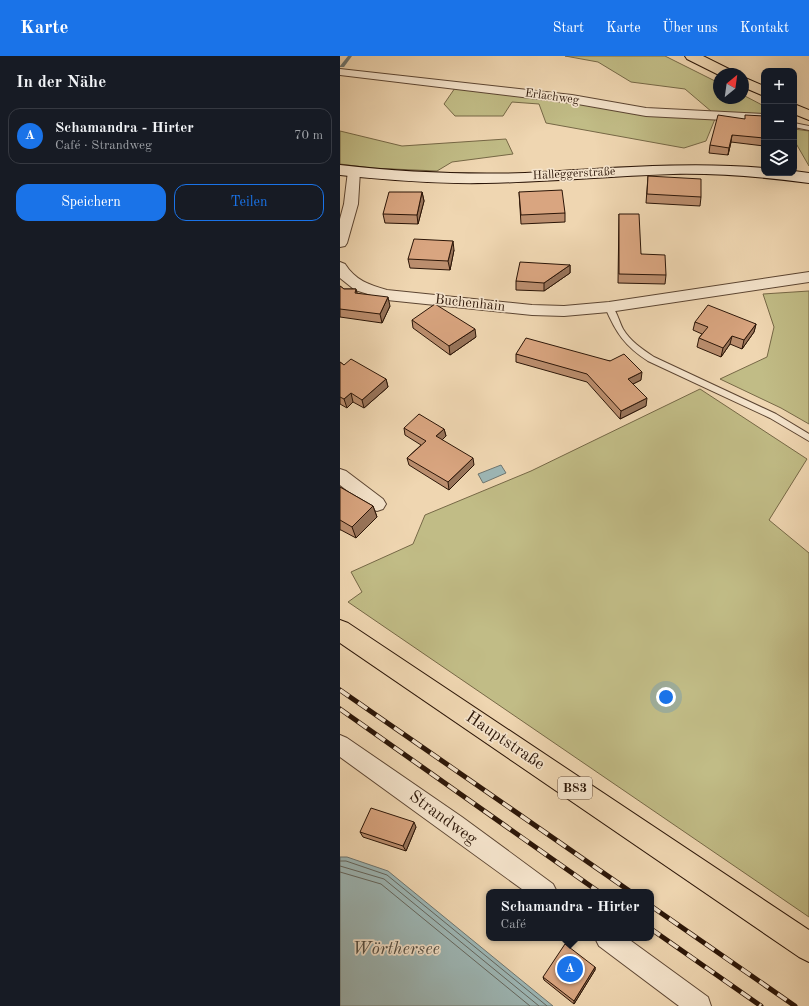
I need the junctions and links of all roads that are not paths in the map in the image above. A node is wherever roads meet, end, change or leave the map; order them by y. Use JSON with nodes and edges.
{"nodes":[{"id":1,"x":692,"y":56,"type":"edge"},
{"id":2,"x":716,"y":68,"type":"edge"},
{"id":3,"x":340,"y":72,"type":"edge"},
{"id":4,"x":749,"y":85,"type":"edge"},
{"id":5,"x":761,"y":91,"type":"edge"},
{"id":6,"x":797,"y":110,"type":"edge"},
{"id":7,"x":809,"y":116,"type":"edge"},
{"id":8,"x":761,"y":118,"type":"edge"},
{"id":9,"x":797,"y":126,"type":"edge"},
{"id":10,"x":809,"y":128,"type":"edge"},
{"id":11,"x":347,"y":171,"type":"edge"},
{"id":12,"x":809,"y":178,"type":"edge"},
{"id":13,"x":340,"y":243,"type":"edge"},
{"id":14,"x":340,"y":267,"type":"edge"},
{"id":15,"x":809,"y":277,"type":"edge"},
{"id":16,"x":609,"y":308,"type":"junction"},
{"id":17,"x":809,"y":438,"type":"edge"},
{"id":18,"x":340,"y":476,"type":"edge"},
{"id":19,"x":378,"y":504,"type":"dead end"},
{"id":20,"x":340,"y":630,"type":"edge"},
{"id":21,"x":340,"y":745,"type":"edge"},
{"id":22,"x":541,"y":889,"type":"edge"},
{"id":23,"x":612,"y":941,"type":"edge"},
{"id":24,"x":809,"y":947,"type":"edge"},
{"id":25,"x":699,"y":1006,"type":"edge"}],
"edges":[{"from":1,"to":2,"type":"main road"},
{"from":3,"to":8,"type":"street","name":"Erlachweg"},
{"from":4,"to":5,"type":"main road"},
{"from":6,"to":7,"type":"main road"},
{"from":9,"to":10,"type":"lane"},
{"from":11,"to":12,"type":"main road","name":"Halleggerstraße"},
{"from":11,"to":13,"type":"street"},
{"from":14,"to":16,"type":"street","name":"Buchenhain"},
{"from":15,"to":16,"type":"street","name":"Buchenhain"},
{"from":16,"to":17,"type":"lane"},
{"from":18,"to":19,"type":"street"},
{"from":20,"to":24,"type":"main road","name":"Hauptstraße","number":"B83"},
{"from":21,"to":22,"type":"street","name":"Strandweg"},
{"from":23,"to":25,"type":"street"}]}
